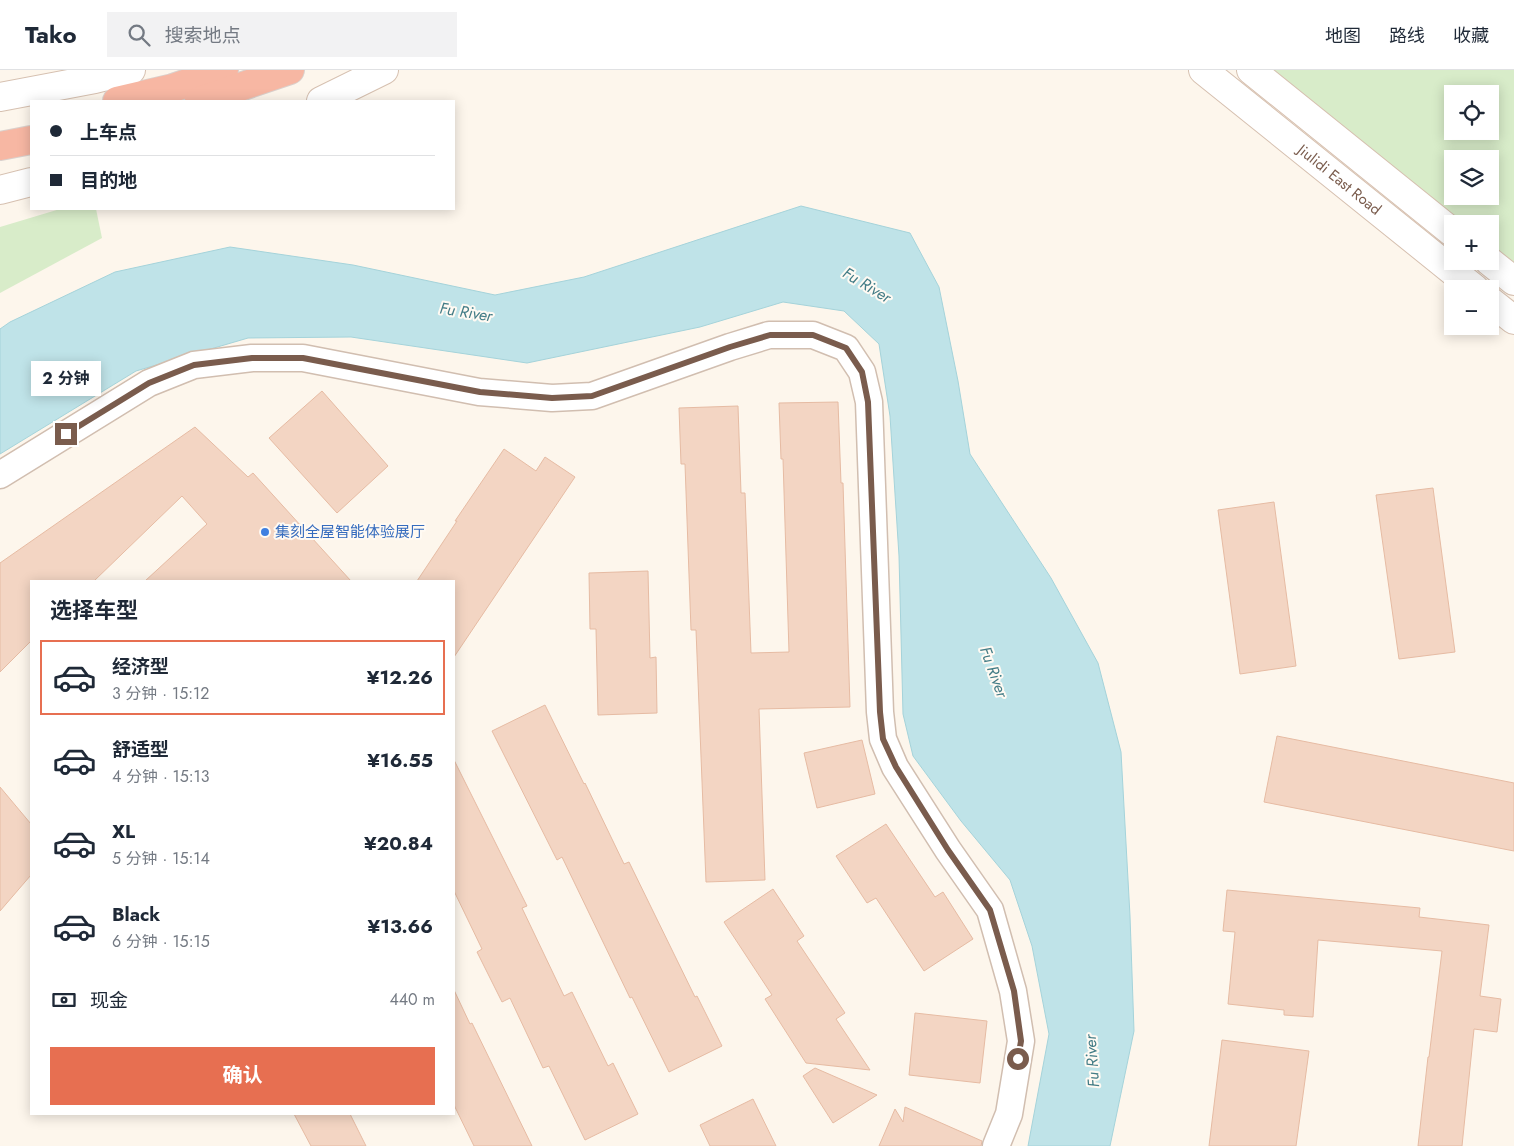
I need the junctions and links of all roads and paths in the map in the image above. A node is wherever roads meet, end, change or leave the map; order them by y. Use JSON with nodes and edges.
{"nodes":[{"id":1,"x":131,"y":70,"type":"edge"},
{"id":2,"x":224,"y":70,"type":"edge"},
{"id":3,"x":290,"y":70,"type":"edge"},
{"id":4,"x":384,"y":70,"type":"edge"},
{"id":5,"x":1203,"y":70,"type":"edge"},
{"id":6,"x":1251,"y":70,"type":"edge"},
{"id":7,"x":0,"y":97,"type":"edge"},
{"id":8,"x":121,"y":100,"type":"edge"},
{"id":9,"x":202,"y":100,"type":"edge"},
{"id":10,"x":323,"y":100,"type":"edge"},
{"id":11,"x":30,"y":120,"type":"edge"},
{"id":12,"x":0,"y":127,"type":"edge"},
{"id":13,"x":30,"y":140,"type":"edge"},
{"id":14,"x":0,"y":146,"type":"edge"},
{"id":15,"x":30,"y":182,"type":"edge"},
{"id":16,"x":0,"y":190,"type":"edge"},
{"id":17,"x":1444,"y":226,"type":"edge"},
{"id":18,"x":1499,"y":269,"type":"edge"},
{"id":19,"x":1464,"y":280,"type":"edge"},
{"id":20,"x":1514,"y":281,"type":"edge"},
{"id":21,"x":1499,"y":308,"type":"edge"},
{"id":22,"x":1514,"y":320,"type":"edge"},
{"id":23,"x":0,"y":475,"type":"edge"},
{"id":24,"x":996,"y":1146,"type":"edge"}],
"edges":[{"from":1,"to":7,"type":"main road"},
{"from":2,"to":8,"type":"highway"},
{"from":3,"to":9,"type":"highway"},
{"from":4,"to":10,"type":"main road"},
{"from":5,"to":19,"type":"main road","name":"Jiulidi East Road"},
{"from":6,"to":17,"type":"main road"},
{"from":11,"to":12,"type":"highway"},
{"from":13,"to":14,"type":"highway"},
{"from":15,"to":16,"type":"main road"},
{"from":18,"to":20,"type":"main road"},
{"from":21,"to":22,"type":"main road"},
{"from":23,"to":24,"type":"street"}]}
